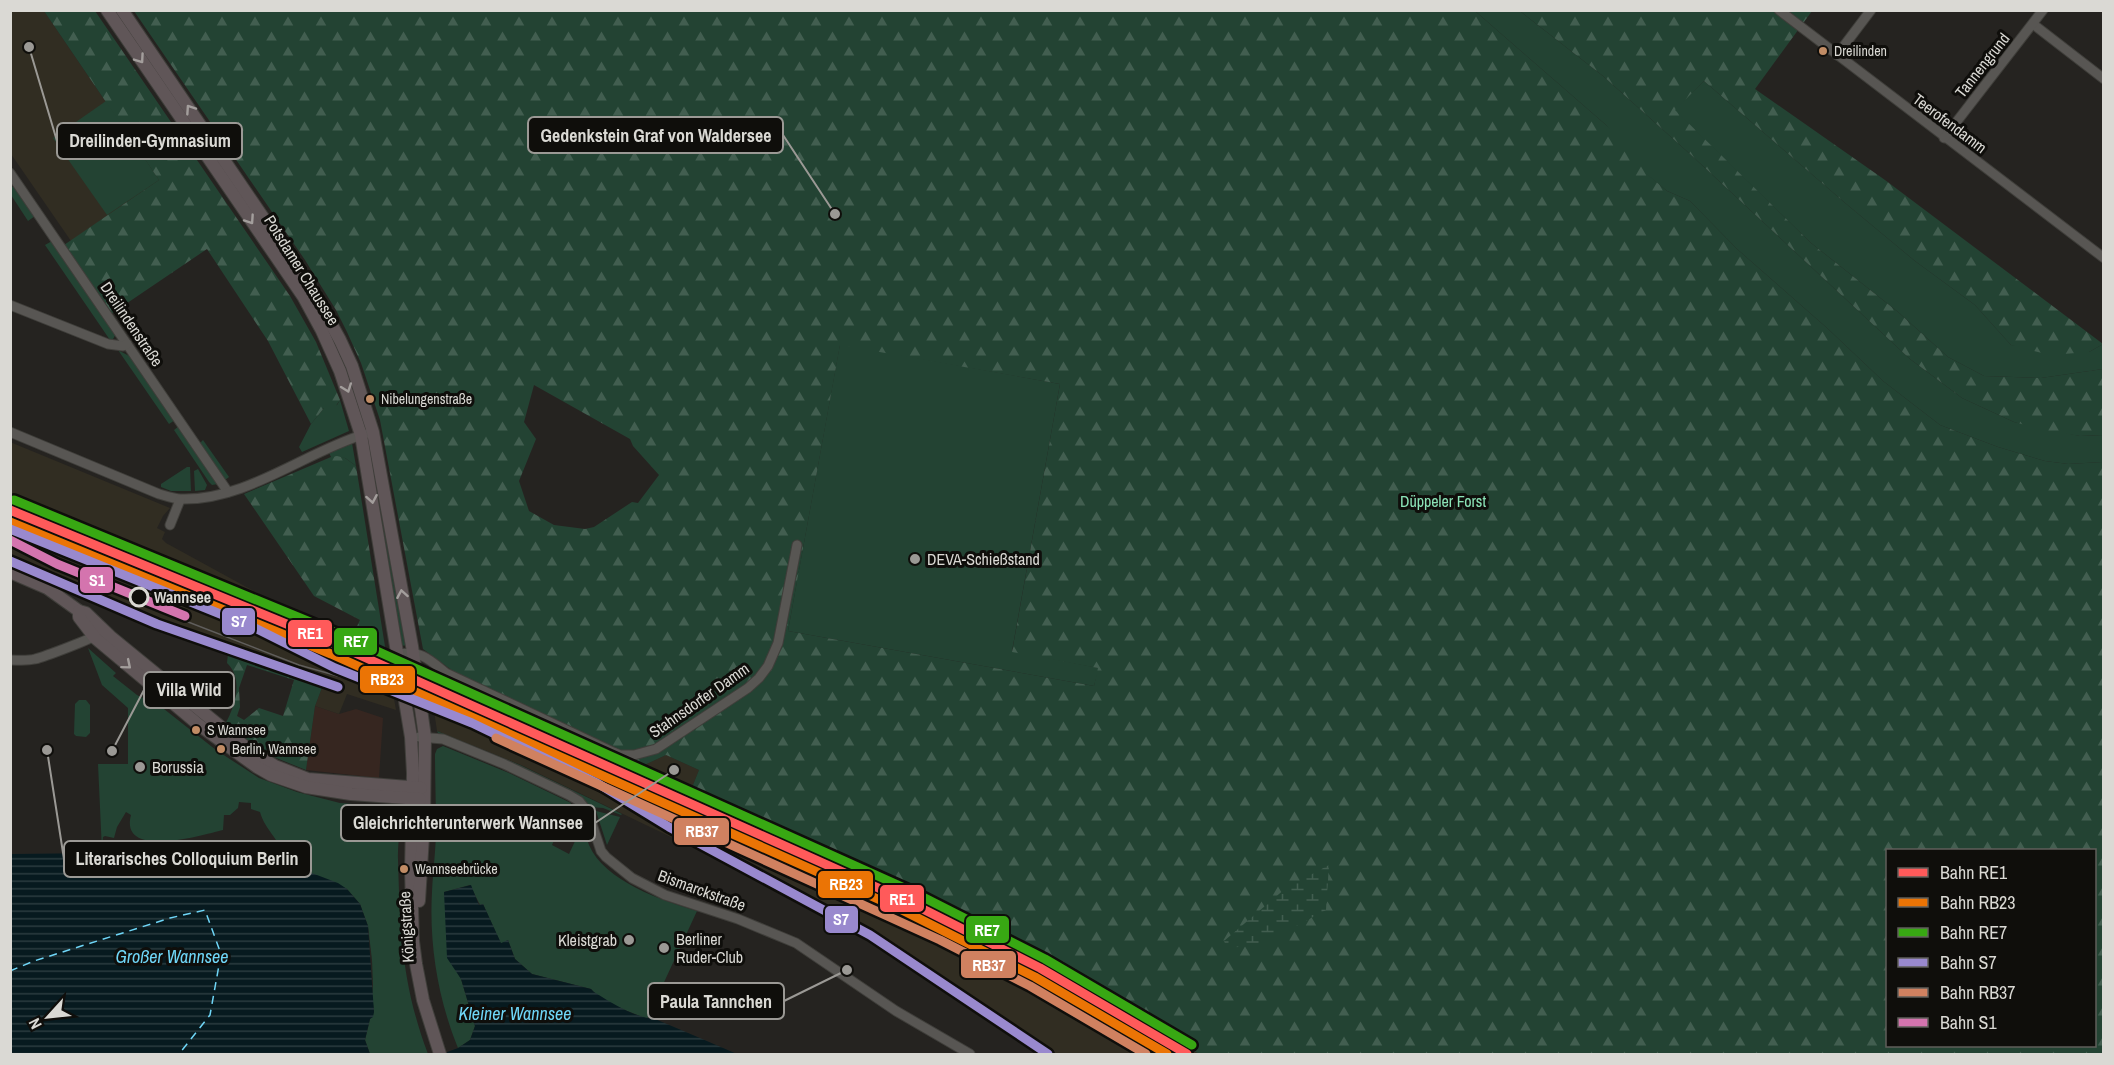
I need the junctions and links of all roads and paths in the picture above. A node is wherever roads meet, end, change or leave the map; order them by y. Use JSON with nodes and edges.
{"nodes":[{"id":1,"x":107,"y":10,"type":"edge"},
{"id":2,"x":122,"y":10,"type":"edge"},
{"id":3,"x":1779,"y":10,"type":"edge"},
{"id":4,"x":1871,"y":10,"type":"edge"},
{"id":5,"x":2043,"y":10,"type":"edge"},
{"id":6,"x":2033,"y":24,"type":"junction"},
{"id":7,"x":1837,"y":55,"type":"junction"},
{"id":8,"x":2103,"y":79,"type":"edge"},
{"id":9,"x":1944,"y":138,"type":"junction"},
{"id":10,"x":10,"y":172,"type":"edge"},
{"id":11,"x":2103,"y":258,"type":"edge"},
{"id":12,"x":10,"y":305,"type":"edge"},
{"id":13,"x":127,"y":344,"type":"junction"},
{"id":14,"x":10,"y":432,"type":"edge"},
{"id":15,"x":367,"y":434,"type":"junction"},
{"id":16,"x":228,"y":492,"type":"junction"},
{"id":17,"x":180,"y":500,"type":"junction"},
{"id":18,"x":170,"y":525,"type":"dead end"},
{"id":19,"x":797,"y":545,"type":"dead end"},
{"id":20,"x":10,"y":572,"type":"edge"},
{"id":21,"x":98,"y":634,"type":"junction"},
{"id":22,"x":413,"y":652,"type":"junction"},
{"id":23,"x":399,"y":654,"type":"junction"},
{"id":24,"x":10,"y":660,"type":"edge"},
{"id":25,"x":411,"y":737,"type":"junction"},
{"id":26,"x":425,"y":737,"type":"junction"},
{"id":27,"x":419,"y":794,"type":"junction"},
{"id":28,"x":439,"y":1041,"type":"junction"},
{"id":29,"x":440,"y":1054,"type":"edge"},
{"id":30,"x":448,"y":1054,"type":"edge"},
{"id":31,"x":970,"y":1054,"type":"edge"}],
"edges":[{"from":1,"to":15,"type":"main road","name":"Potsdamer Chaussee","one_way":true},
{"from":15,"to":2,"type":"main road","name":"Potsdamer Chaussee","one_way":true},
{"from":3,"to":7,"type":"street","name":"Teerofendamm"},
{"from":4,"to":7,"type":"street"},
{"from":5,"to":6,"type":"street","name":"Tannengrund"},
{"from":6,"to":8,"type":"street"},
{"from":6,"to":9,"type":"street","name":"Tannengrund"},
{"from":7,"to":9,"type":"street","name":"Teerofendamm"},
{"from":9,"to":11,"type":"street","name":"Teerofendamm"},
{"from":10,"to":13,"type":"street","name":"Dreilindenstraße"},
{"from":12,"to":13,"type":"street"},
{"from":13,"to":16,"type":"street","name":"Dreilindenstraße"},
{"from":14,"to":17,"type":"street"},
{"from":15,"to":16,"type":"street"},
{"from":22,"to":15,"type":"main road","name":"Potsdamer Chaussee","one_way":true},
{"from":15,"to":23,"type":"main road","name":"Potsdamer Chaussee","one_way":true},
{"from":16,"to":17,"type":"street"},
{"from":17,"to":18,"type":"street"},
{"from":19,"to":22,"type":"street","name":"Stahnsdorfer Damm"},
{"from":20,"to":21,"type":"main road"},
{"from":21,"to":24,"type":"street"},
{"from":21,"to":27,"type":"main road"},
{"from":22,"to":23,"type":"street"},
{"from":22,"to":26,"type":"main road","name":"Königstraße"},
{"from":23,"to":25,"type":"main road","name":"Königstraße"},
{"from":25,"to":26,"type":"street","name":"Bismarckstraße"},
{"from":25,"to":27,"type":"main road","name":"Königstraße"},
{"from":26,"to":27,"type":"main road","name":"Königstraße"},
{"from":26,"to":31,"type":"street","name":"Bismarckstraße"},
{"from":27,"to":28,"type":"main road","name":"Königstraße"},
{"from":28,"to":29,"type":"main road","name":"Königstraße"},
{"from":28,"to":30,"type":"main road","name":"Königstraße"}]}
